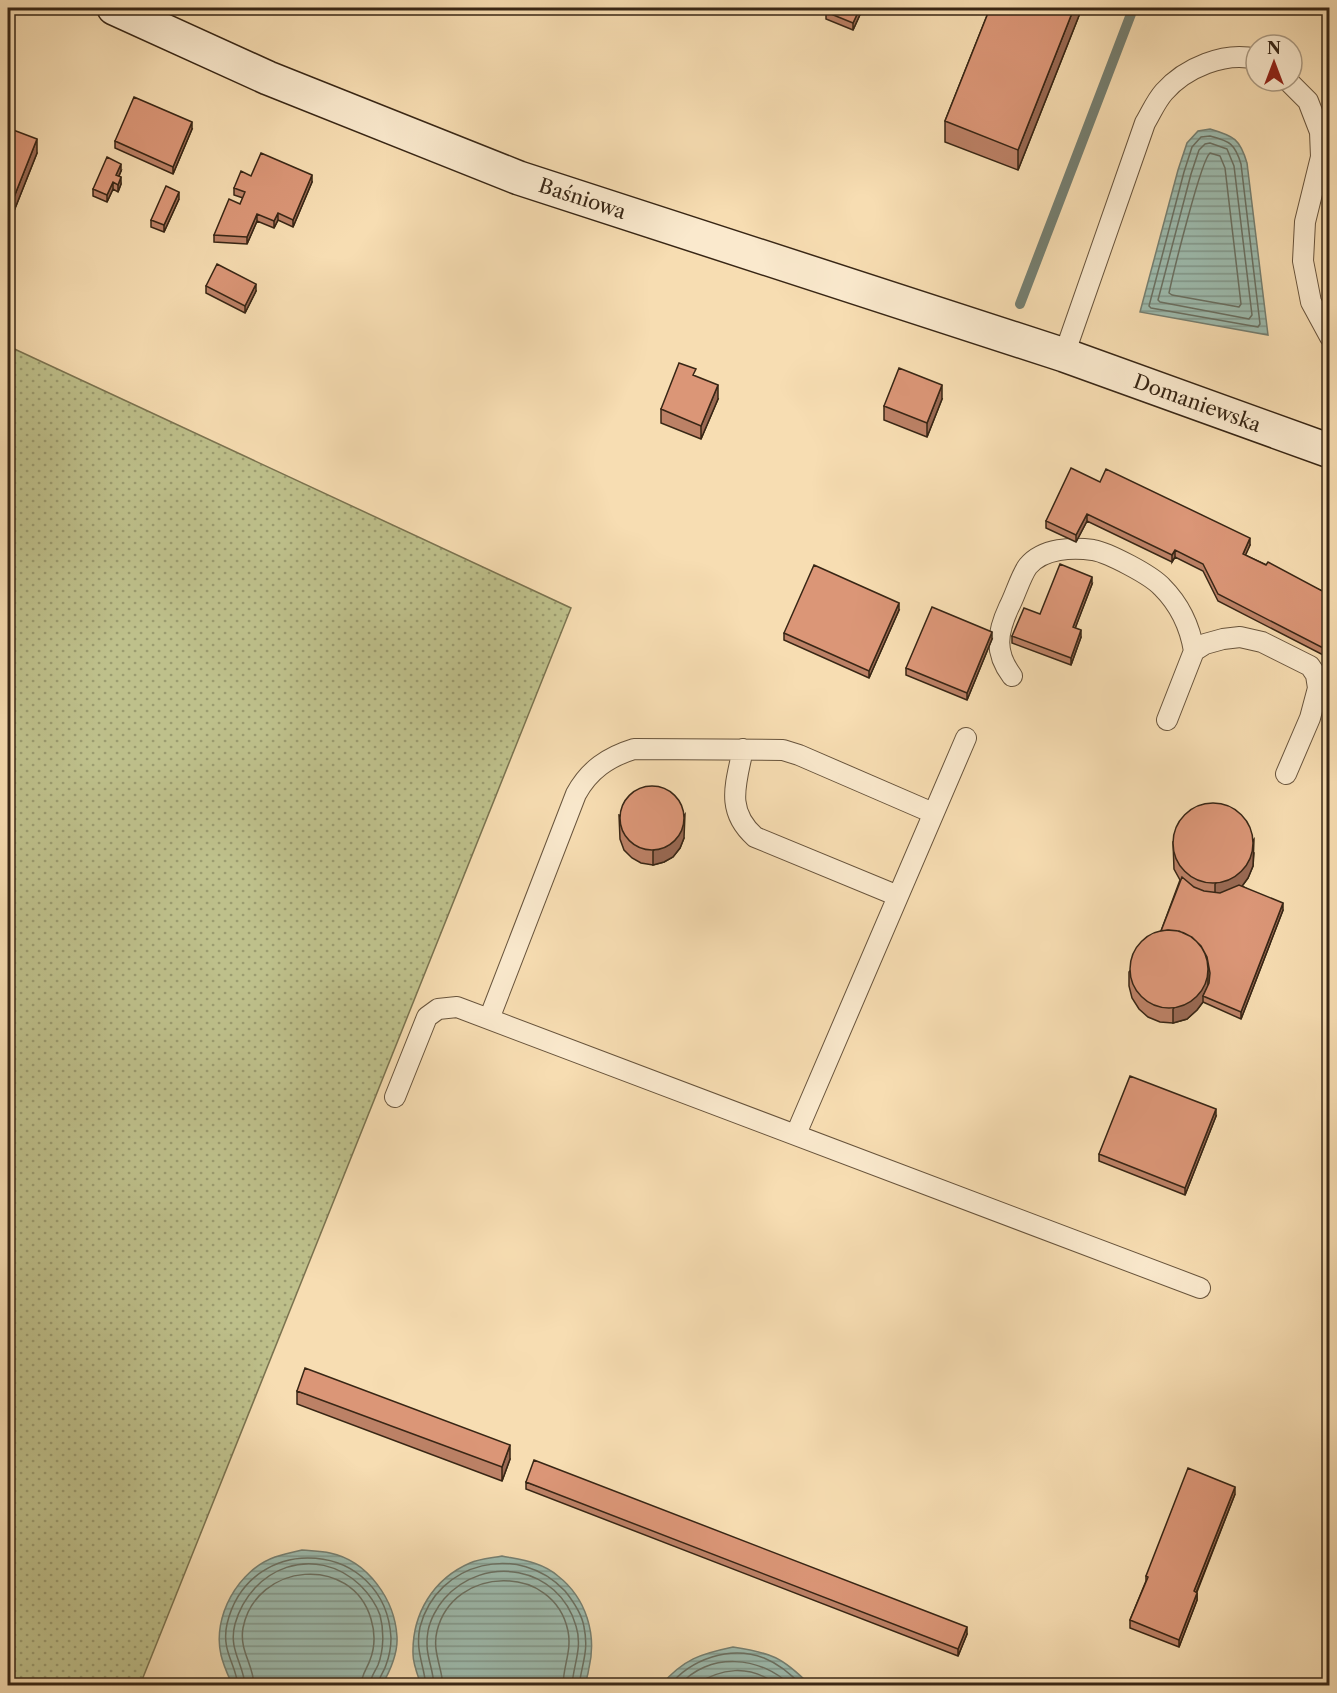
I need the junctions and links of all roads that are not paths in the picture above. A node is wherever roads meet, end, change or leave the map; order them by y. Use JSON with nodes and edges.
{"nodes":[{"id":1,"x":114,"y":8,"type":"edge"},
{"id":2,"x":1244,"y":58,"type":"edge"},
{"id":3,"x":1300,"y":93,"type":"edge"},
{"id":4,"x":1329,"y":337,"type":"edge"},
{"id":5,"x":1064,"y":355,"type":"junction"},
{"id":6,"x":1329,"y":451,"type":"edge"},
{"id":7,"x":1194,"y":651,"type":"junction"},
{"id":8,"x":1012,"y":676,"type":"dead end"},
{"id":9,"x":1167,"y":720,"type":"dead end"},
{"id":10,"x":966,"y":738,"type":"dead end"},
{"id":11,"x":743,"y":749,"type":"junction"},
{"id":12,"x":1286,"y":774,"type":"dead end"},
{"id":13,"x":933,"y":813,"type":"junction"},
{"id":14,"x":898,"y":896,"type":"junction"},
{"id":15,"x":489,"y":1019,"type":"junction"},
{"id":16,"x":395,"y":1097,"type":"dead end"},
{"id":17,"x":796,"y":1134,"type":"junction"},
{"id":18,"x":1200,"y":1288,"type":"dead end"}],
"edges":[{"from":1,"to":5,"type":"main road","name":"Baśniowa"},
{"from":2,"to":5,"type":"lane"},
{"from":3,"to":4,"type":"lane"},
{"from":5,"to":6,"type":"main road","name":"Domaniewska"},
{"from":7,"to":8,"type":"lane"},
{"from":7,"to":9,"type":"lane"},
{"from":7,"to":12,"type":"lane"},
{"from":10,"to":13,"type":"lane"},
{"from":11,"to":13,"type":"lane"},
{"from":11,"to":14,"type":"lane"},
{"from":11,"to":15,"type":"lane"},
{"from":13,"to":14,"type":"lane"},
{"from":14,"to":17,"type":"lane"},
{"from":15,"to":16,"type":"lane"},
{"from":15,"to":17,"type":"lane"},
{"from":17,"to":18,"type":"lane"}]}
